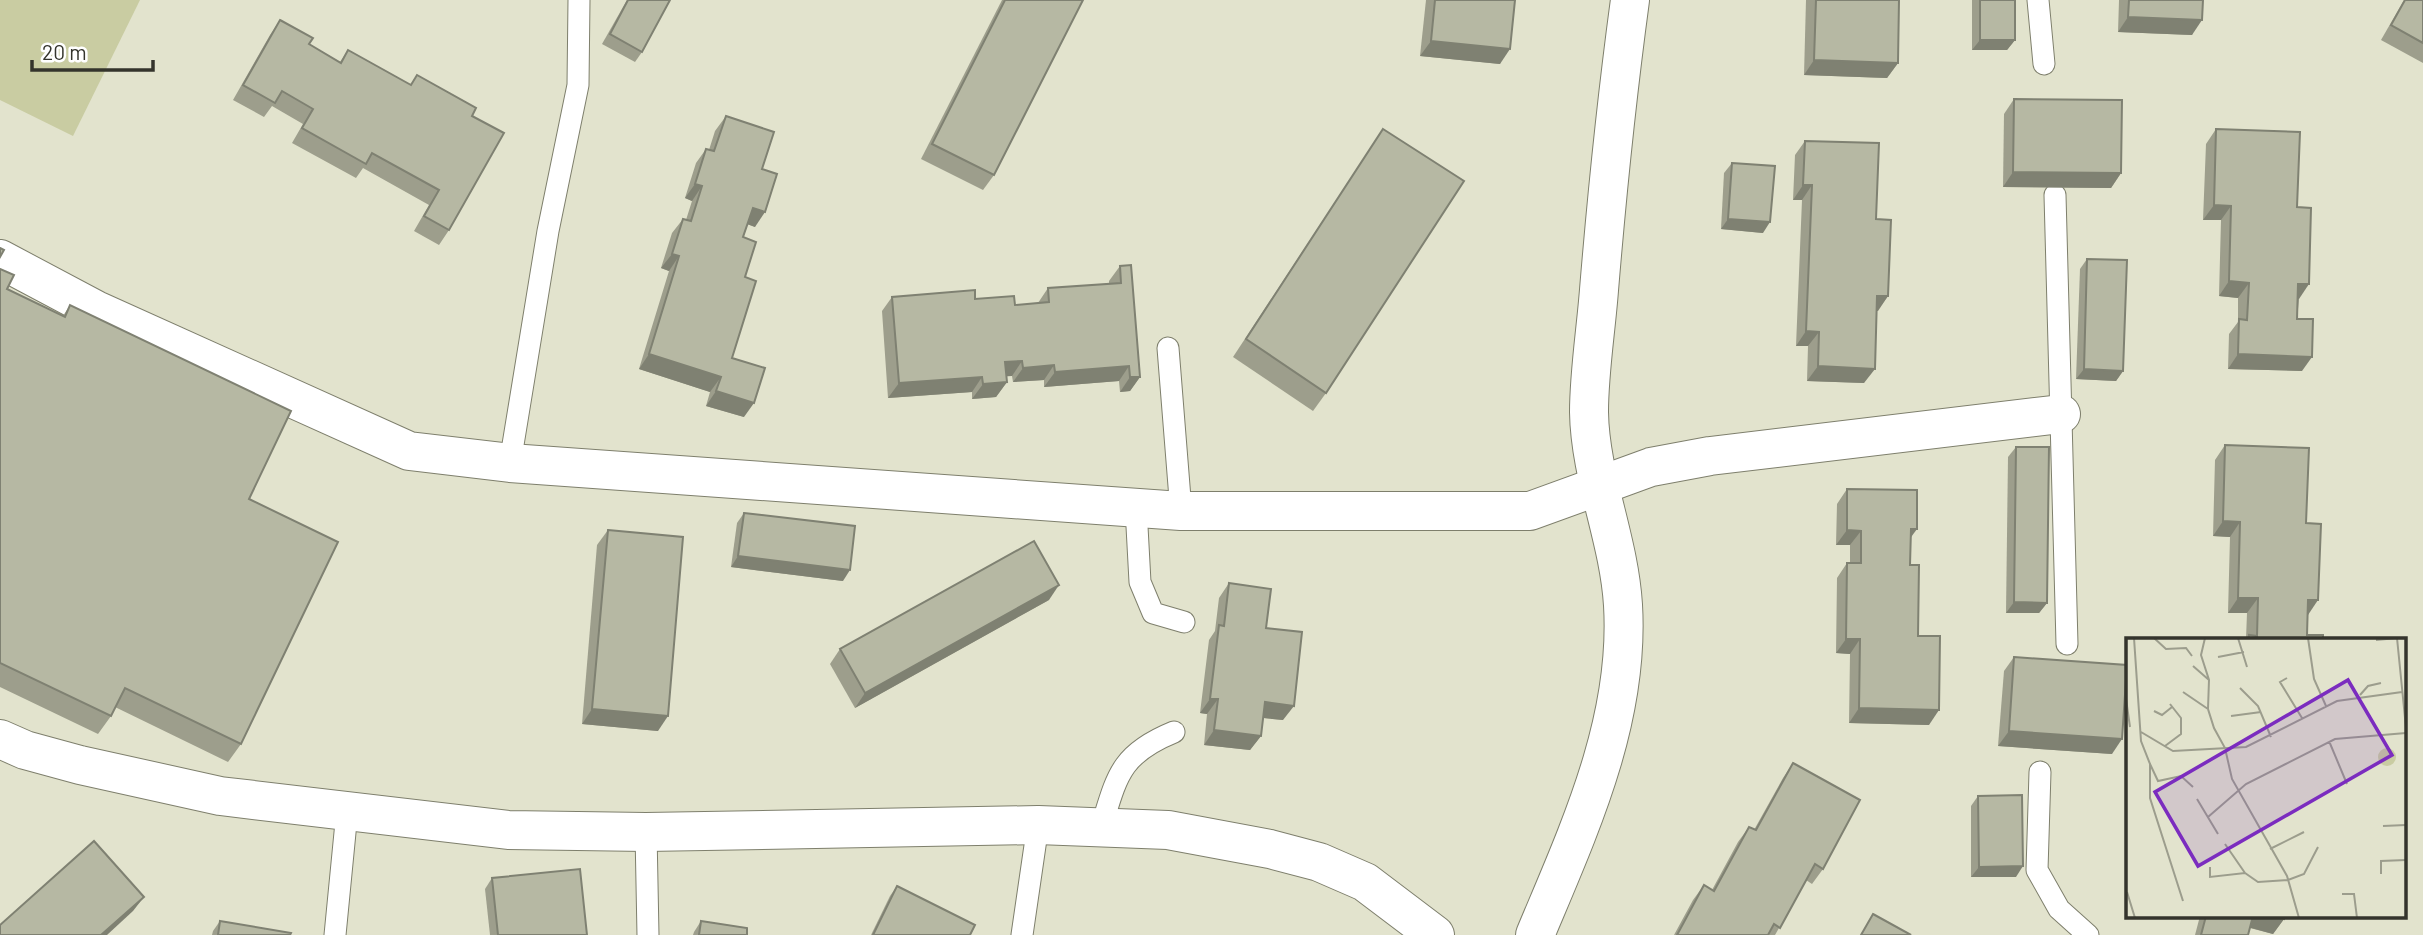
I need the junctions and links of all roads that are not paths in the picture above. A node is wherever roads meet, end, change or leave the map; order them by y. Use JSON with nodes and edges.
{"nodes":[{"id":1,"x":579,"y":0,"type":"edge"},
{"id":2,"x":1630,"y":0,"type":"edge"},
{"id":3,"x":2038,"y":0,"type":"edge"},
{"id":4,"x":2044,"y":64,"type":"dead end"},
{"id":5,"x":2055,"y":195,"type":"edge"},
{"id":6,"x":0,"y":259,"type":"edge"},
{"id":7,"x":1168,"y":348,"type":"dead end"},
{"id":8,"x":2061,"y":414,"type":"junction"},
{"id":9,"x":510,"y":463,"type":"junction"},
{"id":10,"x":1601,"y":484,"type":"junction"},
{"id":11,"x":1136,"y":508,"type":"junction"},
{"id":12,"x":1181,"y":511,"type":"junction"},
{"id":13,"x":1184,"y":622,"type":"dead end"},
{"id":14,"x":2067,"y":644,"type":"dead end"},
{"id":15,"x":1174,"y":732,"type":"dead end"},
{"id":16,"x":0,"y":739,"type":"edge"},
{"id":17,"x":2040,"y":772,"type":"dead end"},
{"id":18,"x":347,"y":812,"type":"junction"},
{"id":19,"x":1038,"y":825,"type":"junction"},
{"id":20,"x":1101,"y":828,"type":"junction"},
{"id":21,"x":646,"y":832,"type":"junction"},
{"id":22,"x":335,"y":935,"type":"edge"},
{"id":23,"x":648,"y":935,"type":"edge"},
{"id":24,"x":1022,"y":935,"type":"edge"},
{"id":25,"x":1434,"y":935,"type":"edge"},
{"id":26,"x":1535,"y":935,"type":"edge"},
{"id":27,"x":2088,"y":935,"type":"edge"}],
"edges":[{"from":1,"to":9,"type":"lane"},
{"from":2,"to":10,"type":"street"},
{"from":3,"to":4,"type":"lane"},
{"from":5,"to":8,"type":"lane"},
{"from":6,"to":9,"type":"street"},
{"from":7,"to":12,"type":"lane"},
{"from":8,"to":10,"type":"street"},
{"from":8,"to":14,"type":"lane"},
{"from":9,"to":11,"type":"street"},
{"from":10,"to":12,"type":"street"},
{"from":10,"to":26,"type":"street"},
{"from":11,"to":12,"type":"street"},
{"from":11,"to":13,"type":"lane"},
{"from":15,"to":20,"type":"lane"},
{"from":16,"to":18,"type":"street"},
{"from":17,"to":27,"type":"lane"},
{"from":18,"to":21,"type":"street"},
{"from":18,"to":22,"type":"lane"},
{"from":19,"to":20,"type":"street"},
{"from":19,"to":21,"type":"street"},
{"from":19,"to":24,"type":"lane"},
{"from":20,"to":25,"type":"street"},
{"from":21,"to":23,"type":"lane"}]}
